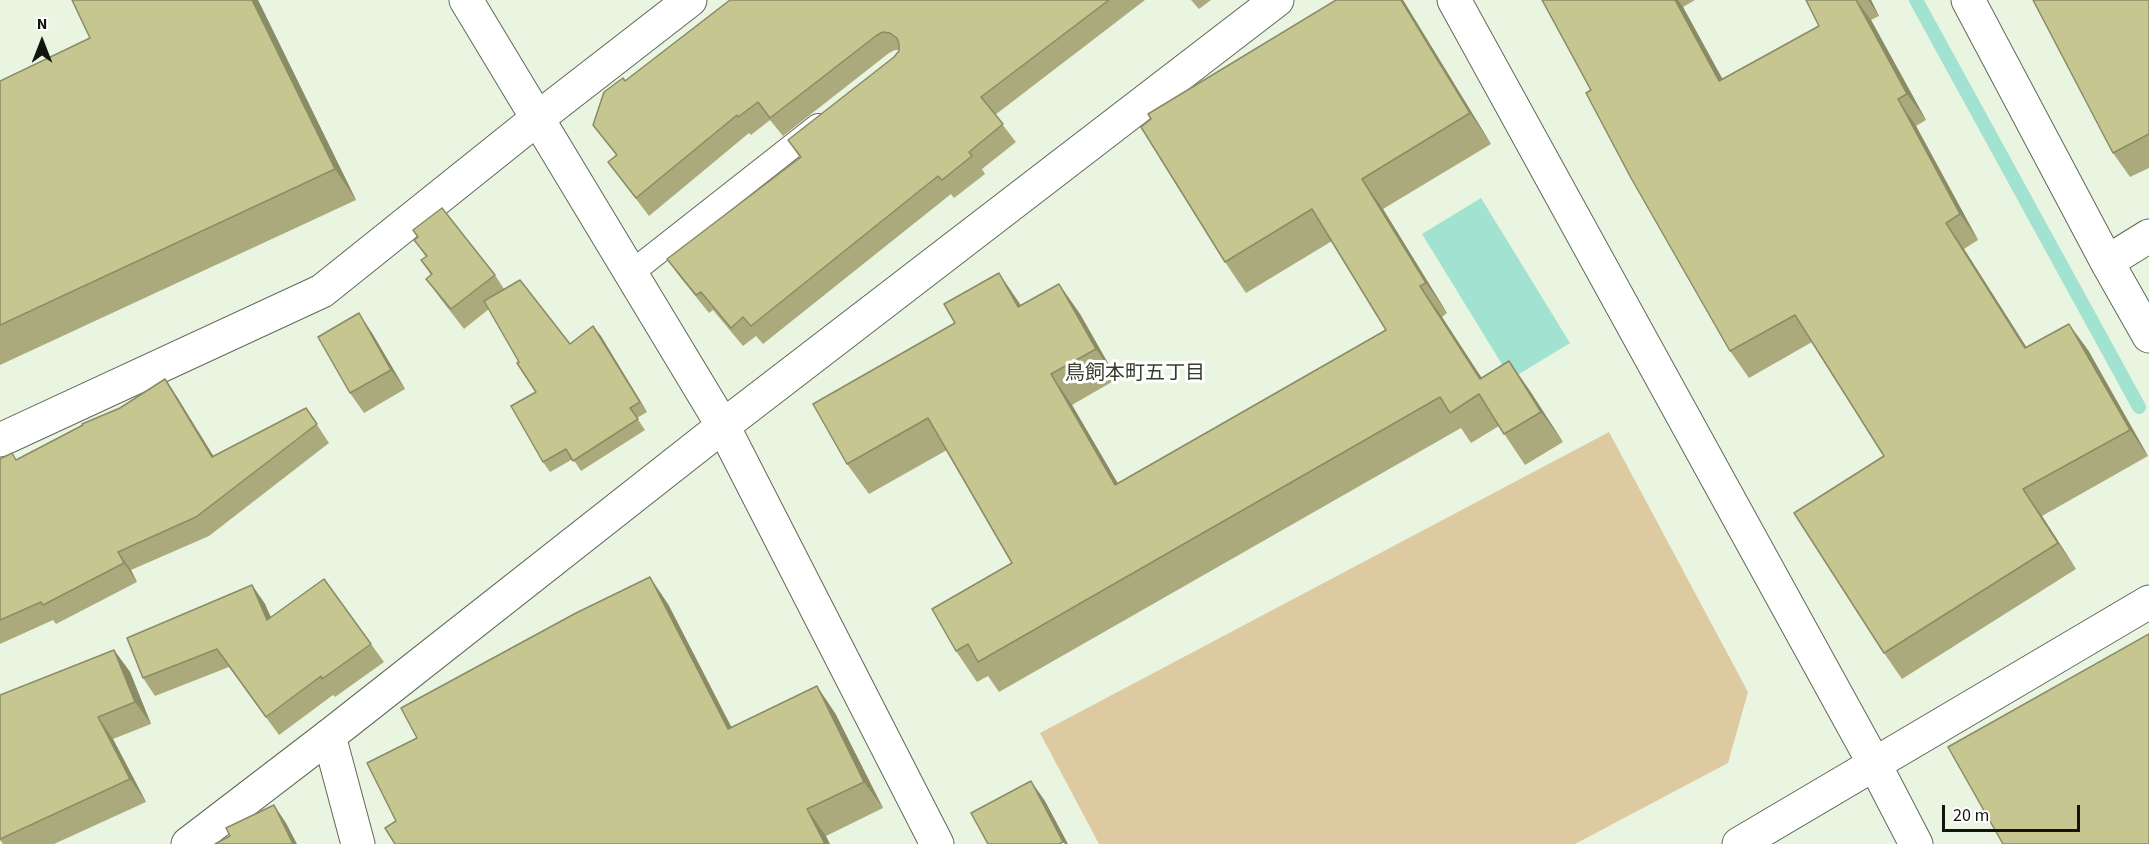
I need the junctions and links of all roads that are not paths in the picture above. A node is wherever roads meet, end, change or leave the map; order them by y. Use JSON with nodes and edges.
{"nodes":[{"id":1,"x":466,"y":0,"type":"edge"},
{"id":2,"x":690,"y":0,"type":"edge"},
{"id":3,"x":1277,"y":0,"type":"edge"},
{"id":4,"x":1454,"y":0,"type":"edge"},
{"id":5,"x":1968,"y":0,"type":"edge"},
{"id":6,"x":833,"y":114,"type":"edge"},
{"id":7,"x":538,"y":118,"type":"junction"},
{"id":8,"x":2149,"y":236,"type":"edge"},
{"id":9,"x":2107,"y":262,"type":"junction"},
{"id":10,"x":631,"y":273,"type":"junction"},
{"id":11,"x":2149,"y":336,"type":"edge"},
{"id":12,"x":723,"y":426,"type":"junction"},
{"id":13,"x":0,"y":440,"type":"edge"},
{"id":14,"x":2149,"y":602,"type":"edge"},
{"id":15,"x":329,"y":736,"type":"junction"},
{"id":16,"x":1875,"y":765,"type":"junction"},
{"id":17,"x":188,"y":844,"type":"edge"},
{"id":18,"x":358,"y":844,"type":"edge"},
{"id":19,"x":937,"y":844,"type":"edge"},
{"id":20,"x":1739,"y":844,"type":"edge"},
{"id":21,"x":1916,"y":844,"type":"edge"}],
"edges":[{"from":1,"to":7,"type":"street"},
{"from":2,"to":7,"type":"street"},
{"from":3,"to":12,"type":"street"},
{"from":4,"to":16,"type":"street"},
{"from":5,"to":9,"type":"street"},
{"from":6,"to":10,"type":"lane"},
{"from":7,"to":10,"type":"street"},
{"from":7,"to":13,"type":"street"},
{"from":8,"to":9,"type":"street"},
{"from":9,"to":11,"type":"street"},
{"from":10,"to":12,"type":"street"},
{"from":12,"to":15,"type":"street"},
{"from":12,"to":19,"type":"street"},
{"from":14,"to":16,"type":"street"},
{"from":15,"to":17,"type":"street"},
{"from":15,"to":18,"type":"street"},
{"from":16,"to":20,"type":"street"},
{"from":16,"to":21,"type":"street"}]}
